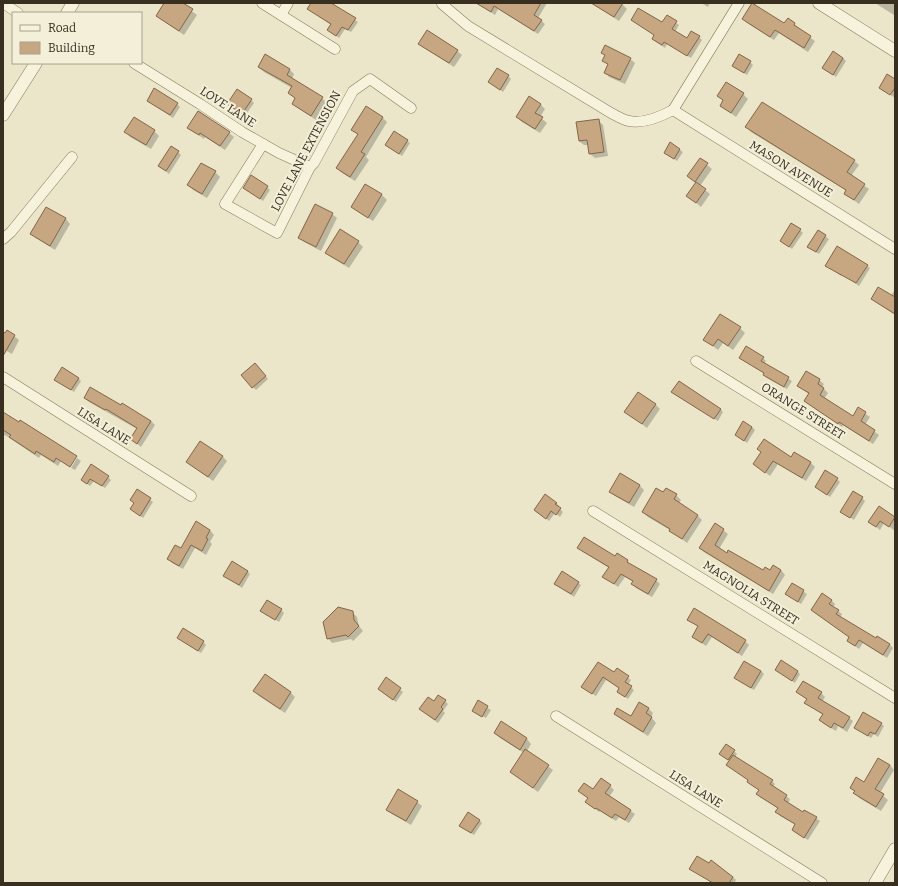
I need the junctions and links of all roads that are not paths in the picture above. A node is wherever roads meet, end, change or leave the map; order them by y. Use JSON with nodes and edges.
{"nodes":[{"id":1,"x":3,"y":3,"type":"edge"},
{"id":2,"x":73,"y":3,"type":"edge"},
{"id":3,"x":262,"y":3,"type":"edge"},
{"id":4,"x":288,"y":3,"type":"edge"},
{"id":5,"x":739,"y":3,"type":"edge"},
{"id":6,"x":819,"y":3,"type":"edge"},
{"id":7,"x":442,"y":4,"type":"edge"},
{"id":8,"x":16,"y":12,"type":"edge"},
{"id":9,"x":68,"y":12,"type":"edge"},
{"id":10,"x":281,"y":14,"type":"junction"},
{"id":11,"x":335,"y":49,"type":"dead end"},
{"id":12,"x":895,"y":51,"type":"edge"},
{"id":13,"x":35,"y":64,"type":"edge"},
{"id":14,"x":136,"y":64,"type":"edge"},
{"id":15,"x":412,"y":108,"type":"dead end"},
{"id":16,"x":673,"y":110,"type":"junction"},
{"id":17,"x":3,"y":115,"type":"edge"},
{"id":18,"x":263,"y":144,"type":"junction"},
{"id":19,"x":72,"y":157,"type":"dead end"},
{"id":20,"x":310,"y":167,"type":"junction"},
{"id":21,"x":3,"y":239,"type":"edge"},
{"id":22,"x":895,"y":249,"type":"edge"},
{"id":23,"x":696,"y":360,"type":"dead end"},
{"id":24,"x":3,"y":377,"type":"edge"},
{"id":25,"x":895,"y":484,"type":"edge"},
{"id":26,"x":191,"y":496,"type":"dead end"},
{"id":27,"x":593,"y":511,"type":"dead end"},
{"id":28,"x":895,"y":698,"type":"edge"},
{"id":29,"x":556,"y":716,"type":"dead end"},
{"id":30,"x":895,"y":849,"type":"edge"},
{"id":31,"x":822,"y":883,"type":"edge"},
{"id":32,"x":875,"y":883,"type":"edge"}],
"edges":[{"from":1,"to":8,"type":"street"},
{"from":2,"to":9,"type":"street"},
{"from":3,"to":10,"type":"street"},
{"from":4,"to":10,"type":"street"},
{"from":5,"to":16,"type":"street"},
{"from":6,"to":12,"type":"street"},
{"from":7,"to":16,"type":"street"},
{"from":10,"to":11,"type":"street"},
{"from":13,"to":17,"type":"street"},
{"from":14,"to":18,"type":"street","name":"LOVE LANE"},
{"from":15,"to":20,"type":"street","name":"LOVE LANE EXTENSION"},
{"from":16,"to":22,"type":"street","name":"MASON AVENUE"},
{"from":18,"to":20,"type":"street","name":"LOVE LANE"},
{"from":18,"to":20,"type":"street","name":"LOVE LANE EXTENSION"},
{"from":19,"to":21,"type":"street"},
{"from":23,"to":25,"type":"street","name":"ORANGE STREET"},
{"from":24,"to":26,"type":"street","name":"LISA LANE"},
{"from":27,"to":28,"type":"street","name":"MAGNOLIA STREET"},
{"from":29,"to":31,"type":"street","name":"LISA LANE"},
{"from":30,"to":32,"type":"street"}]}
